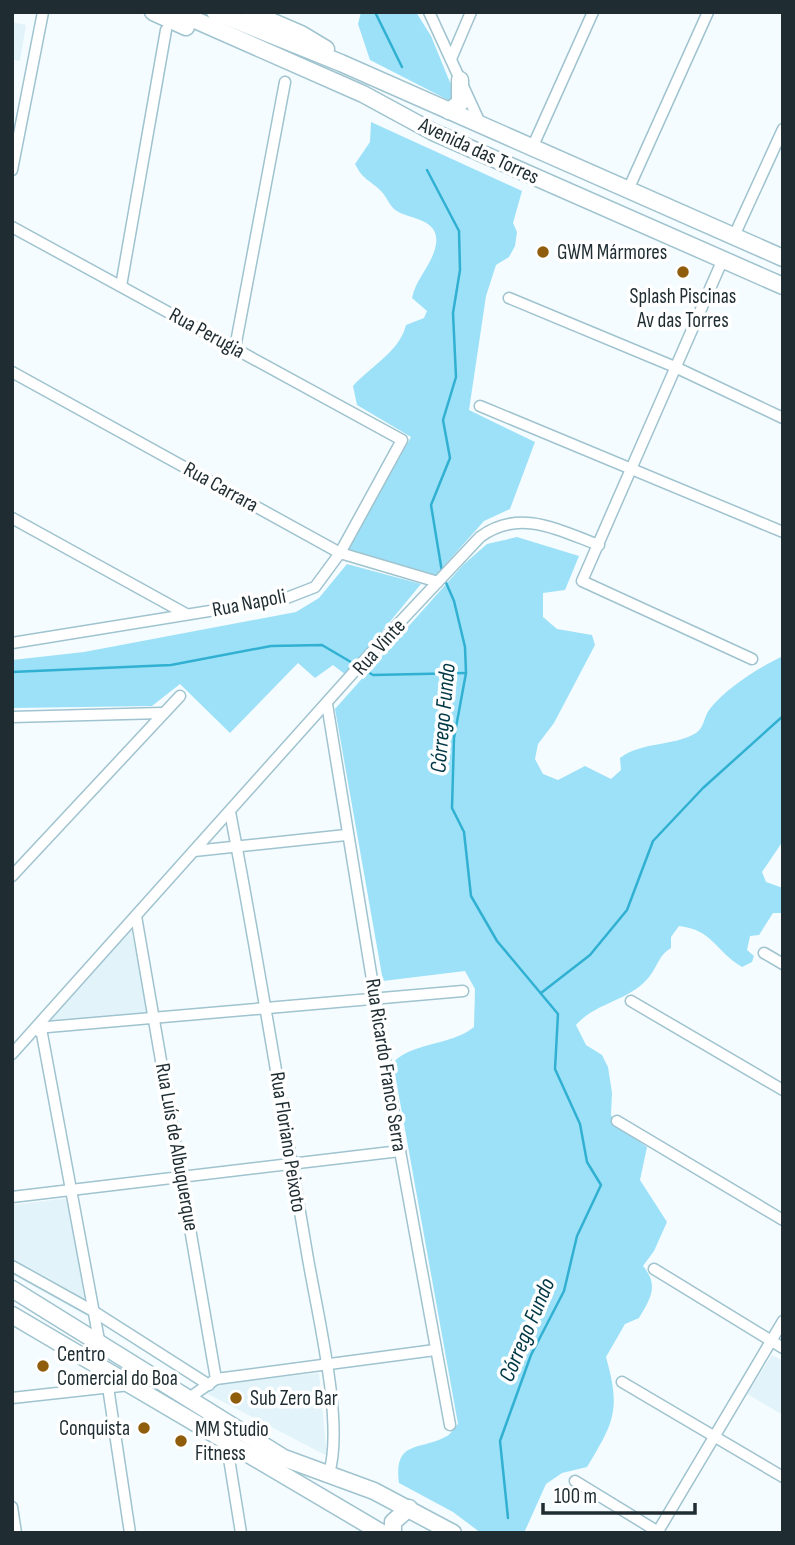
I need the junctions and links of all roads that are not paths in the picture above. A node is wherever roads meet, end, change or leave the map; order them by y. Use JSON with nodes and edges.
{"nodes":[{"id":1,"x":43,"y":12,"type":"edge"},
{"id":2,"x":153,"y":12,"type":"edge"},
{"id":3,"x":177,"y":12,"type":"edge"},
{"id":4,"x":215,"y":12,"type":"edge"},
{"id":5,"x":250,"y":12,"type":"edge"},
{"id":6,"x":429,"y":12,"type":"edge"},
{"id":7,"x":471,"y":12,"type":"edge"},
{"id":8,"x":593,"y":12,"type":"edge"},
{"id":9,"x":708,"y":12,"type":"edge"},
{"id":10,"x":166,"y":30,"type":"dead end"},
{"id":11,"x":277,"y":47,"type":"junction"},
{"id":12,"x":451,"y":59,"type":"junction"},
{"id":13,"x":341,"y":62,"type":"junction"},
{"id":14,"x":460,"y":80,"type":"junction"},
{"id":15,"x":285,"y":82,"type":"dead end"},
{"id":16,"x":449,"y":111,"type":"junction"},
{"id":17,"x":481,"y":125,"type":"junction"},
{"id":18,"x":783,"y":129,"type":"edge"},
{"id":19,"x":433,"y":132,"type":"junction"},
{"id":20,"x":531,"y":148,"type":"junction"},
{"id":21,"x":12,"y":170,"type":"edge"},
{"id":22,"x":628,"y":190,"type":"junction"},
{"id":23,"x":698,"y":220,"type":"junction"},
{"id":24,"x":12,"y":227,"type":"edge"},
{"id":25,"x":657,"y":230,"type":"junction"},
{"id":26,"x":734,"y":236,"type":"junction"},
{"id":27,"x":783,"y":258,"type":"edge"},
{"id":28,"x":723,"y":259,"type":"junction"},
{"id":29,"x":121,"y":286,"type":"junction"},
{"id":30,"x":783,"y":286,"type":"edge"},
{"id":31,"x":509,"y":299,"type":"dead end"},
{"id":32,"x":235,"y":348,"type":"junction"},
{"id":33,"x":675,"y":367,"type":"junction"},
{"id":34,"x":12,"y":372,"type":"edge"},
{"id":35,"x":480,"y":406,"type":"dead end"},
{"id":36,"x":783,"y":418,"type":"edge"},
{"id":37,"x":402,"y":440,"type":"joint"},
{"id":38,"x":631,"y":469,"type":"junction"},
{"id":39,"x":12,"y":518,"type":"edge"},
{"id":40,"x":783,"y":532,"type":"edge"},
{"id":41,"x":599,"y":545,"type":"junction"},
{"id":42,"x":340,"y":553,"type":"junction"},
{"id":43,"x":440,"y":580,"type":"junction"},
{"id":44,"x":186,"y":614,"type":"junction"},
{"id":45,"x":12,"y":643,"type":"edge"},
{"id":46,"x":752,"y":659,"type":"dead end"},
{"id":47,"x":180,"y":696,"type":"dead end"},
{"id":48,"x":327,"y":705,"type":"junction"},
{"id":49,"x":162,"y":713,"type":"junction"},
{"id":50,"x":12,"y":717,"type":"edge"},
{"id":51,"x":230,"y":812,"type":"junction"},
{"id":52,"x":346,"y":835,"type":"junction"},
{"id":53,"x":237,"y":847,"type":"junction"},
{"id":54,"x":194,"y":851,"type":"junction"},
{"id":55,"x":12,"y":876,"type":"edge"},
{"id":56,"x":136,"y":916,"type":"junction"},
{"id":57,"x":764,"y":953,"type":"dead end"},
{"id":58,"x":783,"y":964,"type":"edge"},
{"id":59,"x":463,"y":991,"type":"dead end"},
{"id":60,"x":375,"y":998,"type":"junction"},
{"id":61,"x":631,"y":1001,"type":"dead end"},
{"id":62,"x":267,"y":1008,"type":"junction"},
{"id":63,"x":154,"y":1017,"type":"junction"},
{"id":64,"x":36,"y":1028,"type":"junction"},
{"id":65,"x":12,"y":1054,"type":"edge"},
{"id":66,"x":783,"y":1090,"type":"edge"},
{"id":67,"x":617,"y":1121,"type":"dead end"},
{"id":68,"x":400,"y":1151,"type":"junction"},
{"id":69,"x":291,"y":1164,"type":"junction"},
{"id":70,"x":184,"y":1177,"type":"junction"},
{"id":71,"x":72,"y":1190,"type":"junction"},
{"id":72,"x":12,"y":1197,"type":"edge"},
{"id":73,"x":783,"y":1220,"type":"edge"},
{"id":74,"x":12,"y":1266,"type":"edge"},
{"id":75,"x":654,"y":1269,"type":"dead end"},
{"id":76,"x":12,"y":1289,"type":"edge"},
{"id":77,"x":93,"y":1311,"type":"junction"},
{"id":78,"x":12,"y":1315,"type":"edge"},
{"id":79,"x":783,"y":1321,"type":"edge"},
{"id":80,"x":99,"y":1340,"type":"junction"},
{"id":81,"x":772,"y":1342,"type":"junction"},
{"id":82,"x":783,"y":1348,"type":"edge"},
{"id":83,"x":435,"y":1350,"type":"junction"},
{"id":84,"x":95,"y":1362,"type":"junction"},
{"id":85,"x":326,"y":1365,"type":"junction"},
{"id":86,"x":213,"y":1382,"type":"junction"},
{"id":87,"x":622,"y":1382,"type":"dead end"},
{"id":88,"x":132,"y":1384,"type":"junction"},
{"id":89,"x":104,"y":1387,"type":"junction"},
{"id":90,"x":12,"y":1398,"type":"edge"},
{"id":91,"x":189,"y":1398,"type":"junction"},
{"id":92,"x":450,"y":1425,"type":"dead end"},
{"id":93,"x":712,"y":1436,"type":"junction"},
{"id":94,"x":226,"y":1440,"type":"junction"},
{"id":95,"x":329,"y":1473,"type":"junction"},
{"id":96,"x":783,"y":1477,"type":"edge"},
{"id":97,"x":575,"y":1481,"type":"dead end"},
{"id":98,"x":12,"y":1507,"type":"edge"},
{"id":99,"x":409,"y":1508,"type":"junction"},
{"id":100,"x":658,"y":1532,"type":"edge"},
{"id":101,"x":16,"y":1533,"type":"edge"},
{"id":102,"x":131,"y":1533,"type":"edge"},
{"id":103,"x":241,"y":1533,"type":"edge"},
{"id":104,"x":382,"y":1533,"type":"edge"},
{"id":105,"x":393,"y":1533,"type":"edge"},
{"id":106,"x":453,"y":1533,"type":"edge"}],
"edges":[{"from":1,"to":21,"type":"street"},
{"from":2,"to":19,"type":"main road"},
{"from":3,"to":11,"type":"main road","name":"Avenida das Torres"},
{"from":4,"to":11,"type":"main road","name":"Avenida das Torres"},
{"from":5,"to":13,"type":"main road"},
{"from":6,"to":12,"type":"street"},
{"from":7,"to":12,"type":"street"},
{"from":8,"to":20,"type":"street"},
{"from":9,"to":22,"type":"street"},
{"from":10,"to":29,"type":"street"},
{"from":11,"to":13,"type":"main road","name":"Avenida das Torres"},
{"from":11,"to":19,"type":"main road","name":"Avenida das Torres"},
{"from":12,"to":14,"type":"street"},
{"from":13,"to":16,"type":"main road","name":"Avenida das Torres"},
{"from":14,"to":16,"type":"main road"},
{"from":14,"to":17,"type":"street"},
{"from":15,"to":32,"type":"street"},
{"from":16,"to":17,"type":"main road","name":"Avenida das Torres"},
{"from":17,"to":20,"type":"main road","name":"Avenida das Torres"},
{"from":18,"to":26,"type":"street"},
{"from":19,"to":25,"type":"main road","name":"Avenida das Torres"},
{"from":20,"to":22,"type":"main road","name":"Avenida das Torres"},
{"from":22,"to":23,"type":"main road","name":"Avenida das Torres"},
{"from":23,"to":25,"type":"main road"},
{"from":23,"to":26,"type":"main road","name":"Avenida das Torres"},
{"from":24,"to":29,"type":"street","name":"Rua Perugia"},
{"from":25,"to":28,"type":"main road","name":"Avenida das Torres"},
{"from":26,"to":27,"type":"main road","name":"Avenida das Torres"},
{"from":28,"to":30,"type":"main road","name":"Avenida das Torres"},
{"from":28,"to":33,"type":"street"},
{"from":29,"to":32,"type":"street","name":"Rua Perugia"},
{"from":31,"to":33,"type":"street"},
{"from":32,"to":37,"type":"street","name":"Rua Perugia"},
{"from":33,"to":36,"type":"street"},
{"from":33,"to":38,"type":"street"},
{"from":34,"to":42,"type":"street","name":"Rua Carrara"},
{"from":35,"to":38,"type":"street"},
{"from":37,"to":42,"type":"street","name":"Rua Napoli"},
{"from":38,"to":40,"type":"street"},
{"from":38,"to":41,"type":"street"},
{"from":39,"to":44,"type":"street"},
{"from":41,"to":43,"type":"street","name":"Rua Vinte"},
{"from":41,"to":46,"type":"street"},
{"from":42,"to":43,"type":"street","name":"Rua Carrara"},
{"from":42,"to":44,"type":"street","name":"Rua Napoli"},
{"from":43,"to":48,"type":"street","name":"Rua Vinte"},
{"from":44,"to":45,"type":"street","name":"Rua Napoli"},
{"from":47,"to":49,"type":"street"},
{"from":48,"to":51,"type":"street","name":"Rua Vinte"},
{"from":48,"to":52,"type":"street","name":"Rua Ricardo Franco Serra"},
{"from":49,"to":50,"type":"street"},
{"from":49,"to":55,"type":"street"},
{"from":51,"to":53,"type":"street","name":"Rua Floriano Peixoto"},
{"from":51,"to":54,"type":"street","name":"Rua Vinte"},
{"from":52,"to":53,"type":"street"},
{"from":52,"to":60,"type":"street","name":"Rua Ricardo Franco Serra"},
{"from":53,"to":54,"type":"street"},
{"from":53,"to":62,"type":"street","name":"Rua Floriano Peixoto"},
{"from":54,"to":56,"type":"street","name":"Rua Vinte"},
{"from":56,"to":63,"type":"street","name":"Rua Luís de Albuquerque"},
{"from":56,"to":64,"type":"street","name":"Rua Vinte"},
{"from":57,"to":58,"type":"street"},
{"from":59,"to":60,"type":"street"},
{"from":60,"to":62,"type":"street"},
{"from":60,"to":68,"type":"street","name":"Rua Ricardo Franco Serra"},
{"from":61,"to":66,"type":"street"},
{"from":62,"to":63,"type":"street"},
{"from":62,"to":69,"type":"street","name":"Rua Floriano Peixoto"},
{"from":63,"to":64,"type":"street"},
{"from":63,"to":70,"type":"street","name":"Rua Luís de Albuquerque"},
{"from":64,"to":65,"type":"street","name":"Rua Vinte"},
{"from":64,"to":71,"type":"street"},
{"from":67,"to":73,"type":"street"},
{"from":68,"to":69,"type":"street"},
{"from":68,"to":83,"type":"street","name":"Rua Ricardo Franco Serra"},
{"from":69,"to":70,"type":"street"},
{"from":69,"to":85,"type":"street","name":"Rua Floriano Peixoto"},
{"from":70,"to":71,"type":"street"},
{"from":70,"to":86,"type":"street","name":"Rua Luís de Albuquerque"},
{"from":71,"to":72,"type":"street"},
{"from":71,"to":77,"type":"street"},
{"from":74,"to":77,"type":"street"},
{"from":75,"to":81,"type":"street"},
{"from":76,"to":80,"type":"main road"},
{"from":77,"to":80,"type":"street"},
{"from":77,"to":86,"type":"street"},
{"from":78,"to":84,"type":"main road"},
{"from":79,"to":81,"type":"street"},
{"from":80,"to":91,"type":"main road"},
{"from":81,"to":82,"type":"street"},
{"from":81,"to":93,"type":"street"},
{"from":83,"to":85,"type":"street"},
{"from":83,"to":92,"type":"street","name":"Rua Ricardo Franco Serra"},
{"from":84,"to":88,"type":"main road"},
{"from":84,"to":89,"type":"street"},
{"from":85,"to":86,"type":"street"},
{"from":85,"to":95,"type":"street","name":"Rua Floriano Peixoto"},
{"from":86,"to":91,"type":"street"},
{"from":87,"to":93,"type":"street"},
{"from":88,"to":89,"type":"street"},
{"from":88,"to":94,"type":"main road"},
{"from":89,"to":90,"type":"street"},
{"from":89,"to":102,"type":"street"},
{"from":91,"to":95,"type":"main road"},
{"from":93,"to":96,"type":"street"},
{"from":93,"to":100,"type":"street"},
{"from":94,"to":103,"type":"street"},
{"from":94,"to":104,"type":"main road"},
{"from":95,"to":99,"type":"main road"},
{"from":97,"to":100,"type":"street"},
{"from":98,"to":101,"type":"street"},
{"from":99,"to":105,"type":"main road"},
{"from":99,"to":106,"type":"main road"}]}
